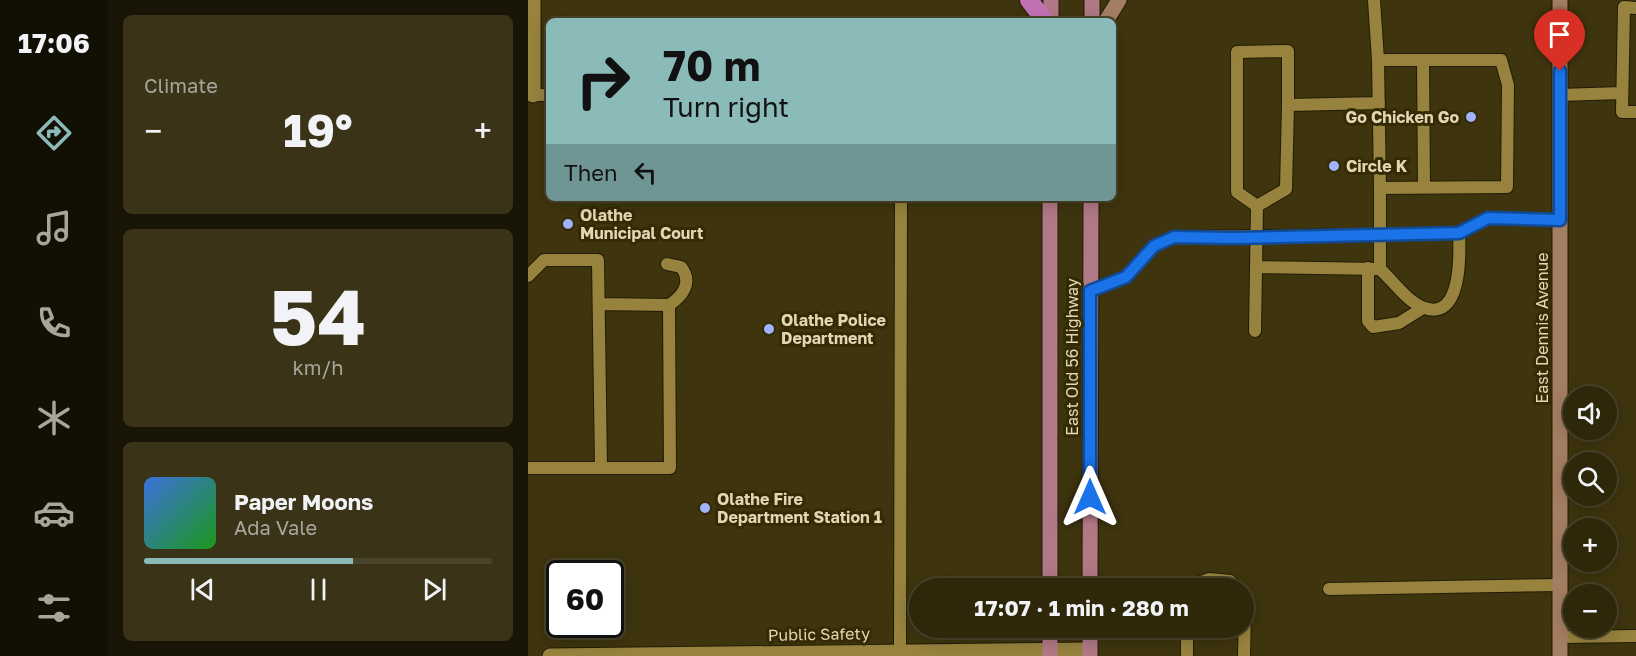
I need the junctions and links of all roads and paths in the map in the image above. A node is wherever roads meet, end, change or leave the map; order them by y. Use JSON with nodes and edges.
{"nodes":[{"id":1,"x":533,"y":0,"type":"edge"},
{"id":2,"x":1029,"y":0,"type":"edge"},
{"id":3,"x":1051,"y":0,"type":"edge"},
{"id":4,"x":1092,"y":0,"type":"edge"},
{"id":5,"x":1119,"y":0,"type":"edge"},
{"id":6,"x":1374,"y":0,"type":"edge"},
{"id":7,"x":1560,"y":0,"type":"edge"},
{"id":8,"x":1636,"y":8,"type":"edge"},
{"id":9,"x":1043,"y":18,"type":"edge"},
{"id":10,"x":1051,"y":18,"type":"edge"},
{"id":11,"x":1092,"y":18,"type":"edge"},
{"id":12,"x":1108,"y":18,"type":"edge"},
{"id":13,"x":1378,"y":60,"type":"junction"},
{"id":14,"x":1423,"y":60,"type":"junction"},
{"id":15,"x":1622,"y":93,"type":"junction"},
{"id":16,"x":530,"y":95,"type":"edge"},
{"id":17,"x":546,"y":95,"type":"edge"},
{"id":18,"x":1559,"y":95,"type":"junction"},
{"id":19,"x":1379,"y":103,"type":"junction"},
{"id":20,"x":1288,"y":105,"type":"junction"},
{"id":21,"x":1636,"y":112,"type":"edge"},
{"id":22,"x":1380,"y":188,"type":"junction"},
{"id":23,"x":1424,"y":188,"type":"junction"},
{"id":24,"x":901,"y":201,"type":"edge"},
{"id":25,"x":1050,"y":201,"type":"edge"},
{"id":26,"x":1091,"y":201,"type":"edge"},
{"id":27,"x":1257,"y":206,"type":"junction"},
{"id":28,"x":1560,"y":220,"type":"junction"},
{"id":29,"x":1459,"y":233,"type":"junction"},
{"id":30,"x":1380,"y":235,"type":"junction"},
{"id":31,"x":1257,"y":237,"type":"junction"},
{"id":32,"x":667,"y":264,"type":"dead end"},
{"id":33,"x":1257,"y":267,"type":"junction"},
{"id":34,"x":1374,"y":269,"type":"junction"},
{"id":35,"x":528,"y":276,"type":"edge"},
{"id":36,"x":1090,"y":291,"type":"junction"},
{"id":37,"x":599,"y":304,"type":"junction"},
{"id":38,"x":669,"y":305,"type":"junction"},
{"id":39,"x":1423,"y":308,"type":"junction"},
{"id":40,"x":1255,"y":331,"type":"dead end"},
{"id":41,"x":528,"y":468,"type":"edge"},
{"id":42,"x":601,"y":468,"type":"junction"},
{"id":43,"x":1050,"y":578,"type":"edge"},
{"id":44,"x":1090,"y":578,"type":"edge"},
{"id":45,"x":1560,"y":585,"type":"junction"},
{"id":46,"x":1329,"y":589,"type":"dead end"},
{"id":47,"x":1636,"y":636,"type":"edge"},
{"id":48,"x":1560,"y":637,"type":"junction"},
{"id":49,"x":1187,"y":638,"type":"edge"},
{"id":50,"x":1244,"y":638,"type":"edge"},
{"id":51,"x":900,"y":650,"type":"junction"},
{"id":52,"x":1050,"y":653,"type":"edge"},
{"id":53,"x":1090,"y":653,"type":"edge"},
{"id":54,"x":839,"y":654,"type":"edge"},
{"id":55,"x":550,"y":656,"type":"edge"},
{"id":56,"x":1187,"y":656,"type":"edge"},
{"id":57,"x":1244,"y":656,"type":"edge"},
{"id":58,"x":1560,"y":656,"type":"edge"}],
"edges":[{"from":1,"to":16,"type":"street"},
{"from":2,"to":9,"type":"highway"},
{"from":3,"to":10,"type":"main road"},
{"from":4,"to":11,"type":"main road"},
{"from":5,"to":12,"type":"street"},
{"from":6,"to":13,"type":"lane"},
{"from":7,"to":18,"type":"street","name":"East Dennis Avenue"},
{"from":8,"to":15,"type":"lane"},
{"from":13,"to":14,"type":"lane"},
{"from":13,"to":19,"type":"lane"},
{"from":14,"to":23,"type":"lane"},
{"from":14,"to":23,"type":"lane"},
{"from":15,"to":18,"type":"lane"},
{"from":15,"to":21,"type":"lane"},
{"from":16,"to":17,"type":"lane"},
{"from":18,"to":28,"type":"street","name":"East Dennis Avenue"},
{"from":19,"to":20,"type":"lane"},
{"from":19,"to":22,"type":"lane"},
{"from":20,"to":27,"type":"lane"},
{"from":20,"to":27,"type":"lane"},
{"from":22,"to":23,"type":"lane"},
{"from":22,"to":30,"type":"lane"},
{"from":24,"to":51,"type":"lane"},
{"from":25,"to":43,"type":"main road","name":"East Old 56 Highway"},
{"from":26,"to":36,"type":"main road","name":"East Old 56 Highway"},
{"from":27,"to":31,"type":"lane"},
{"from":28,"to":29,"type":"lane"},
{"from":28,"to":45,"type":"street","name":"East Dennis Avenue"},
{"from":29,"to":30,"type":"lane"},
{"from":29,"to":39,"type":"lane"},
{"from":30,"to":31,"type":"lane"},
{"from":30,"to":34,"type":"lane"},
{"from":31,"to":33,"type":"lane"},
{"from":31,"to":36,"type":"lane"},
{"from":32,"to":38,"type":"lane"},
{"from":33,"to":34,"type":"lane"},
{"from":33,"to":40,"type":"lane"},
{"from":34,"to":39,"type":"lane"},
{"from":34,"to":39,"type":"lane"},
{"from":35,"to":37,"type":"lane"},
{"from":36,"to":44,"type":"main road","name":"East Old 56 Highway"},
{"from":37,"to":38,"type":"lane"},
{"from":37,"to":42,"type":"lane"},
{"from":38,"to":42,"type":"lane"},
{"from":41,"to":42,"type":"lane"},
{"from":45,"to":46,"type":"lane"},
{"from":45,"to":48,"type":"street","name":"East Dennis Avenue"},
{"from":47,"to":48,"type":"lane"},
{"from":48,"to":58,"type":"street","name":"East Dennis Avenue"},
{"from":49,"to":56,"type":"lane"},
{"from":50,"to":57,"type":"lane"},
{"from":51,"to":52,"type":"street","name":"Public Safety"},
{"from":51,"to":54,"type":"street","name":"Public Safety"},
{"from":52,"to":53,"type":"street","name":"Public Safety"},
{"from":54,"to":55,"type":"street","name":"Public Safety"}]}
